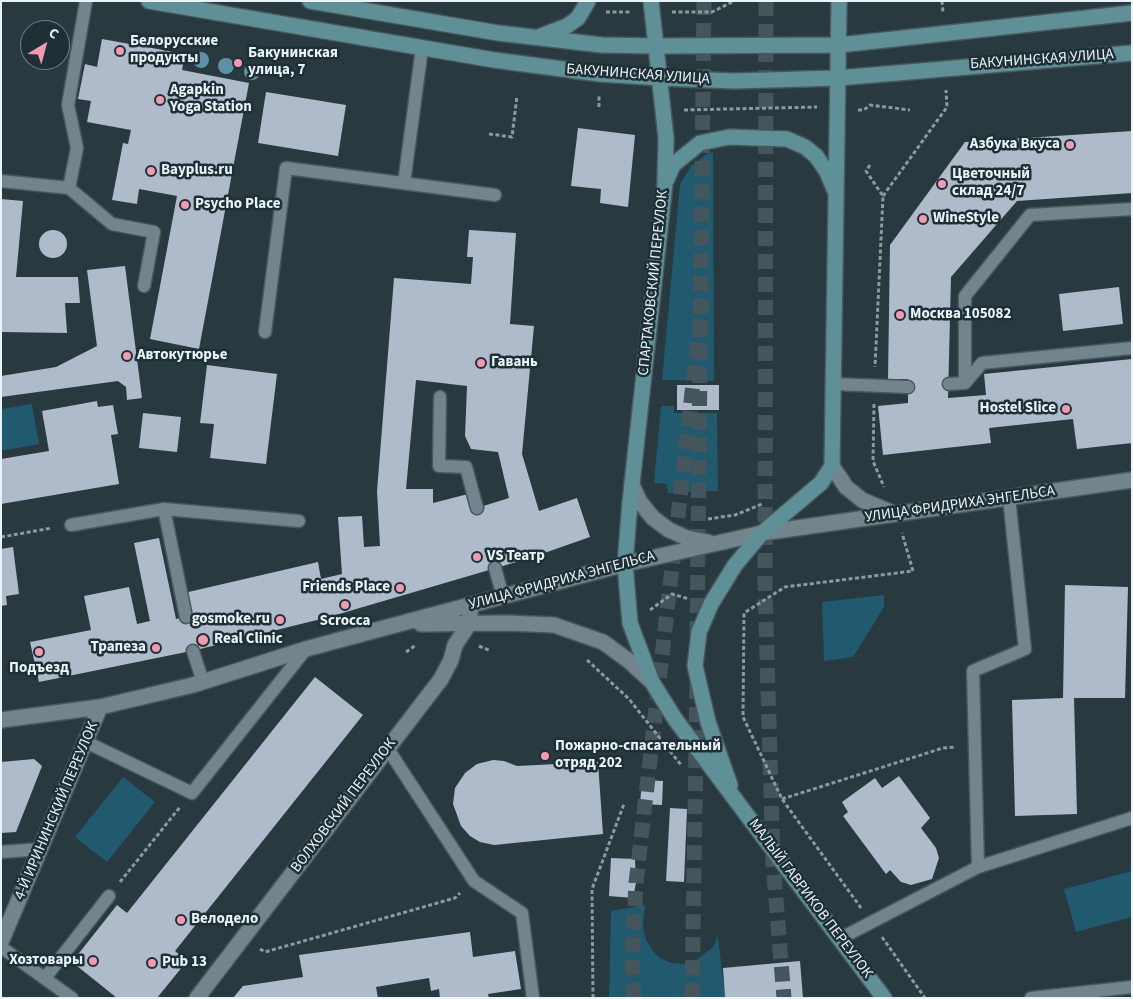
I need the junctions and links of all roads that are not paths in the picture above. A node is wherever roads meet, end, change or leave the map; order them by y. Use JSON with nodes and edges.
{"nodes":[{"id":1,"x":86,"y":1,"type":"edge"},
{"id":2,"x":149,"y":1,"type":"edge"},
{"id":3,"x":310,"y":1,"type":"edge"},
{"id":4,"x":651,"y":1,"type":"edge"},
{"id":5,"x":839,"y":1,"type":"edge"},
{"id":6,"x":593,"y":6,"type":"edge"},
{"id":7,"x":1132,"y":13,"type":"edge"},
{"id":8,"x":536,"y":37,"type":"junction"},
{"id":9,"x":839,"y":45,"type":"junction"},
{"id":10,"x":657,"y":46,"type":"junction"},
{"id":11,"x":422,"y":48,"type":"junction"},
{"id":12,"x":1132,"y":54,"type":"edge"},
{"id":13,"x":661,"y":78,"type":"junction"},
{"id":14,"x":838,"y":78,"type":"junction"},
{"id":15,"x":1,"y":181,"type":"edge"},
{"id":16,"x":404,"y":183,"type":"junction"},
{"id":17,"x":665,"y":183,"type":"junction"},
{"id":18,"x":70,"y":188,"type":"junction"},
{"id":19,"x":495,"y":195,"type":"dead end"},
{"id":20,"x":836,"y":195,"type":"junction"},
{"id":21,"x":1132,"y":209,"type":"edge"},
{"id":22,"x":144,"y":286,"type":"dead end"},
{"id":23,"x":265,"y":332,"type":"dead end"},
{"id":24,"x":1132,"y":348,"type":"edge"},
{"id":25,"x":965,"y":383,"type":"junction"},
{"id":26,"x":834,"y":384,"type":"junction"},
{"id":27,"x":949,"y":384,"type":"dead end"},
{"id":28,"x":908,"y":387,"type":"dead end"},
{"id":29,"x":440,"y":397,"type":"dead end"},
{"id":30,"x":832,"y":466,"type":"junction"},
{"id":31,"x":1132,"y":480,"type":"edge"},
{"id":32,"x":632,"y":485,"type":"junction"},
{"id":33,"x":1009,"y":498,"type":"junction"},
{"id":34,"x":478,"y":508,"type":"dead end"},
{"id":35,"x":164,"y":509,"type":"junction"},
{"id":36,"x":896,"y":515,"type":"junction"},
{"id":37,"x":299,"y":521,"type":"dead end"},
{"id":38,"x":71,"y":525,"type":"road end"},
{"id":39,"x":762,"y":533,"type":"junction"},
{"id":40,"x":727,"y":540,"type":"junction"},
{"id":41,"x":625,"y":564,"type":"junction"},
{"id":42,"x":495,"y":568,"type":"dead end"},
{"id":43,"x":503,"y":597,"type":"junction"},
{"id":44,"x":471,"y":605,"type":"junction"},
{"id":45,"x":186,"y":617,"type":"dead end"},
{"id":46,"x":469,"y":624,"type":"junction"},
{"id":47,"x":397,"y":625,"type":"junction"},
{"id":48,"x":306,"y":649,"type":"junction"},
{"id":49,"x":193,"y":651,"type":"dead end"},
{"id":50,"x":203,"y":682,"type":"junction"},
{"id":51,"x":652,"y":682,"type":"junction"},
{"id":52,"x":100,"y":707,"type":"junction"},
{"id":53,"x":1,"y":720,"type":"edge"},
{"id":54,"x":86,"y":742,"type":"junction"},
{"id":55,"x":388,"y":749,"type":"junction"},
{"id":56,"x":736,"y":800,"type":"junction"},
{"id":57,"x":1132,"y":818,"type":"edge"},
{"id":58,"x":41,"y":849,"type":"junction"},
{"id":59,"x":1,"y":852,"type":"edge"},
{"id":60,"x":978,"y":867,"type":"junction"},
{"id":61,"x":109,"y":896,"type":"road end"},
{"id":62,"x":841,"y":938,"type":"junction"},
{"id":63,"x":1,"y":942,"type":"edge"},
{"id":64,"x":1,"y":947,"type":"edge"},
{"id":65,"x":45,"y":978,"type":"junction"},
{"id":66,"x":1132,"y":988,"type":"edge"},
{"id":67,"x":72,"y":998,"type":"edge"},
{"id":68,"x":197,"y":998,"type":"edge"},
{"id":69,"x":533,"y":998,"type":"edge"},
{"id":70,"x":884,"y":998,"type":"edge"},
{"id":71,"x":1030,"y":998,"type":"edge"}],
"edges":[{"from":1,"to":18,"type":"lane"},
{"from":2,"to":11,"type":"main road","name":"БАКУНИНСКАЯ УЛИЦА"},
{"from":3,"to":8,"type":"main road","name":"БАКУНИНСКАЯ УЛИЦА"},
{"from":4,"to":10,"type":"main road","name":"СПАРТАКОВСКИЙ ПЕРЕУЛОК"},
{"from":5,"to":9,"type":"main road"},
{"from":6,"to":8,"type":"main road"},
{"from":7,"to":9,"type":"main road","name":"БАКУНИНСКАЯ УЛИЦА"},
{"from":8,"to":10,"type":"main road","name":"БАКУНИНСКАЯ УЛИЦА"},
{"from":9,"to":10,"type":"main road","name":"БАКУНИНСКАЯ УЛИЦА"},
{"from":9,"to":14,"type":"main road"},
{"from":10,"to":13,"type":"main road","name":"СПАРТАКОВСКИЙ ПЕРЕУЛОК"},
{"from":11,"to":13,"type":"main road","name":"БАКУНИНСКАЯ УЛИЦА"},
{"from":11,"to":16,"type":"lane"},
{"from":12,"to":14,"type":"main road","name":"БАКУНИНСКАЯ УЛИЦА"},
{"from":13,"to":14,"type":"main road","name":"БАКУНИНСКАЯ УЛИЦА"},
{"from":13,"to":17,"type":"main road","name":"СПАРТАКОВСКИЙ ПЕРЕУЛОК"},
{"from":14,"to":20,"type":"main road"},
{"from":15,"to":18,"type":"lane"},
{"from":16,"to":19,"type":"lane"},
{"from":16,"to":23,"type":"lane"},
{"from":17,"to":20,"type":"main road"},
{"from":17,"to":32,"type":"main road","name":"СПАРТАКОВСКИЙ ПЕРЕУЛОК"},
{"from":18,"to":22,"type":"lane"},
{"from":20,"to":26,"type":"main road"},
{"from":21,"to":25,"type":"lane"},
{"from":24,"to":25,"type":"lane"},
{"from":25,"to":27,"type":"lane"},
{"from":26,"to":28,"type":"lane"},
{"from":26,"to":30,"type":"main road"},
{"from":29,"to":34,"type":"lane"},
{"from":30,"to":36,"type":"street"},
{"from":30,"to":39,"type":"main road"},
{"from":31,"to":33,"type":"street","name":"УЛИЦА ФРИДРИХА ЭНГЕЛЬСА"},
{"from":32,"to":40,"type":"street"},
{"from":32,"to":41,"type":"main road","name":"СПАРТАКОВСКИЙ ПЕРЕУЛОК"},
{"from":33,"to":36,"type":"street","name":"УЛИЦА ФРИДРИХА ЭНГЕЛЬСА"},
{"from":33,"to":60,"type":"lane"},
{"from":35,"to":37,"type":"lane"},
{"from":35,"to":38,"type":"lane"},
{"from":35,"to":45,"type":"lane"},
{"from":36,"to":39,"type":"street","name":"УЛИЦА ФРИДРИХА ЭНГЕЛЬСА"},
{"from":39,"to":40,"type":"street","name":"УЛИЦА ФРИДРИХА ЭНГЕЛЬСА"},
{"from":39,"to":56,"type":"main road","name":"МАЛЫЙ ГАВРИКОВ ПЕРЕУЛОК"},
{"from":40,"to":41,"type":"street","name":"УЛИЦА ФРИДРИХА ЭНГЕЛЬСА"},
{"from":41,"to":43,"type":"street","name":"УЛИЦА ФРИДРИХА ЭНГЕЛЬСА"},
{"from":41,"to":51,"type":"main road","name":"МАЛЫЙ ГАВРИКОВ ПЕРЕУЛОК"},
{"from":42,"to":43,"type":"lane"},
{"from":43,"to":44,"type":"street","name":"УЛИЦА ФРИДРИХА ЭНГЕЛЬСА"},
{"from":44,"to":46,"type":"street","name":"ВОЛХОВСКИЙ ПЕРЕУЛОК"},
{"from":44,"to":47,"type":"street","name":"УЛИЦА ФРИДРИХА ЭНГЕЛЬСА"},
{"from":46,"to":47,"type":"street"},
{"from":46,"to":51,"type":"street"},
{"from":46,"to":55,"type":"street","name":"ВОЛХОВСКИЙ ПЕРЕУЛОК"},
{"from":47,"to":48,"type":"street","name":"УЛИЦА ФРИДРИХА ЭНГЕЛЬСА"},
{"from":48,"to":50,"type":"street","name":"УЛИЦА ФРИДРИХА ЭНГЕЛЬСА"},
{"from":48,"to":54,"type":"lane"},
{"from":49,"to":50,"type":"lane"},
{"from":50,"to":52,"type":"street","name":"УЛИЦА ФРИДРИХА ЭНГЕЛЬСА"},
{"from":51,"to":56,"type":"main road","name":"МАЛЫЙ ГАВРИКОВ ПЕРЕУЛОК"},
{"from":52,"to":53,"type":"street","name":"УЛИЦА ФРИДРИХА ЭНГЕЛЬСА"},
{"from":52,"to":54,"type":"street","name":"4-Й ИРИНИНСКИЙ ПЕРЕУЛОК"},
{"from":54,"to":58,"type":"street","name":"4-Й ИРИНИНСКИЙ ПЕРЕУЛОК"},
{"from":55,"to":68,"type":"street","name":"ВОЛХОВСКИЙ ПЕРЕУЛОК"},
{"from":55,"to":69,"type":"lane"},
{"from":56,"to":62,"type":"main road","name":"МАЛЫЙ ГАВРИКОВ ПЕРЕУЛОК"},
{"from":57,"to":60,"type":"lane"},
{"from":58,"to":59,"type":"lane"},
{"from":58,"to":63,"type":"street","name":"4-Й ИРИНИНСКИЙ ПЕРЕУЛОК"},
{"from":60,"to":62,"type":"lane"},
{"from":61,"to":65,"type":"lane"},
{"from":62,"to":70,"type":"main road","name":"МАЛЫЙ ГАВРИКОВ ПЕРЕУЛОК"},
{"from":64,"to":65,"type":"lane"},
{"from":65,"to":67,"type":"lane"},
{"from":66,"to":71,"type":"lane"}]}
